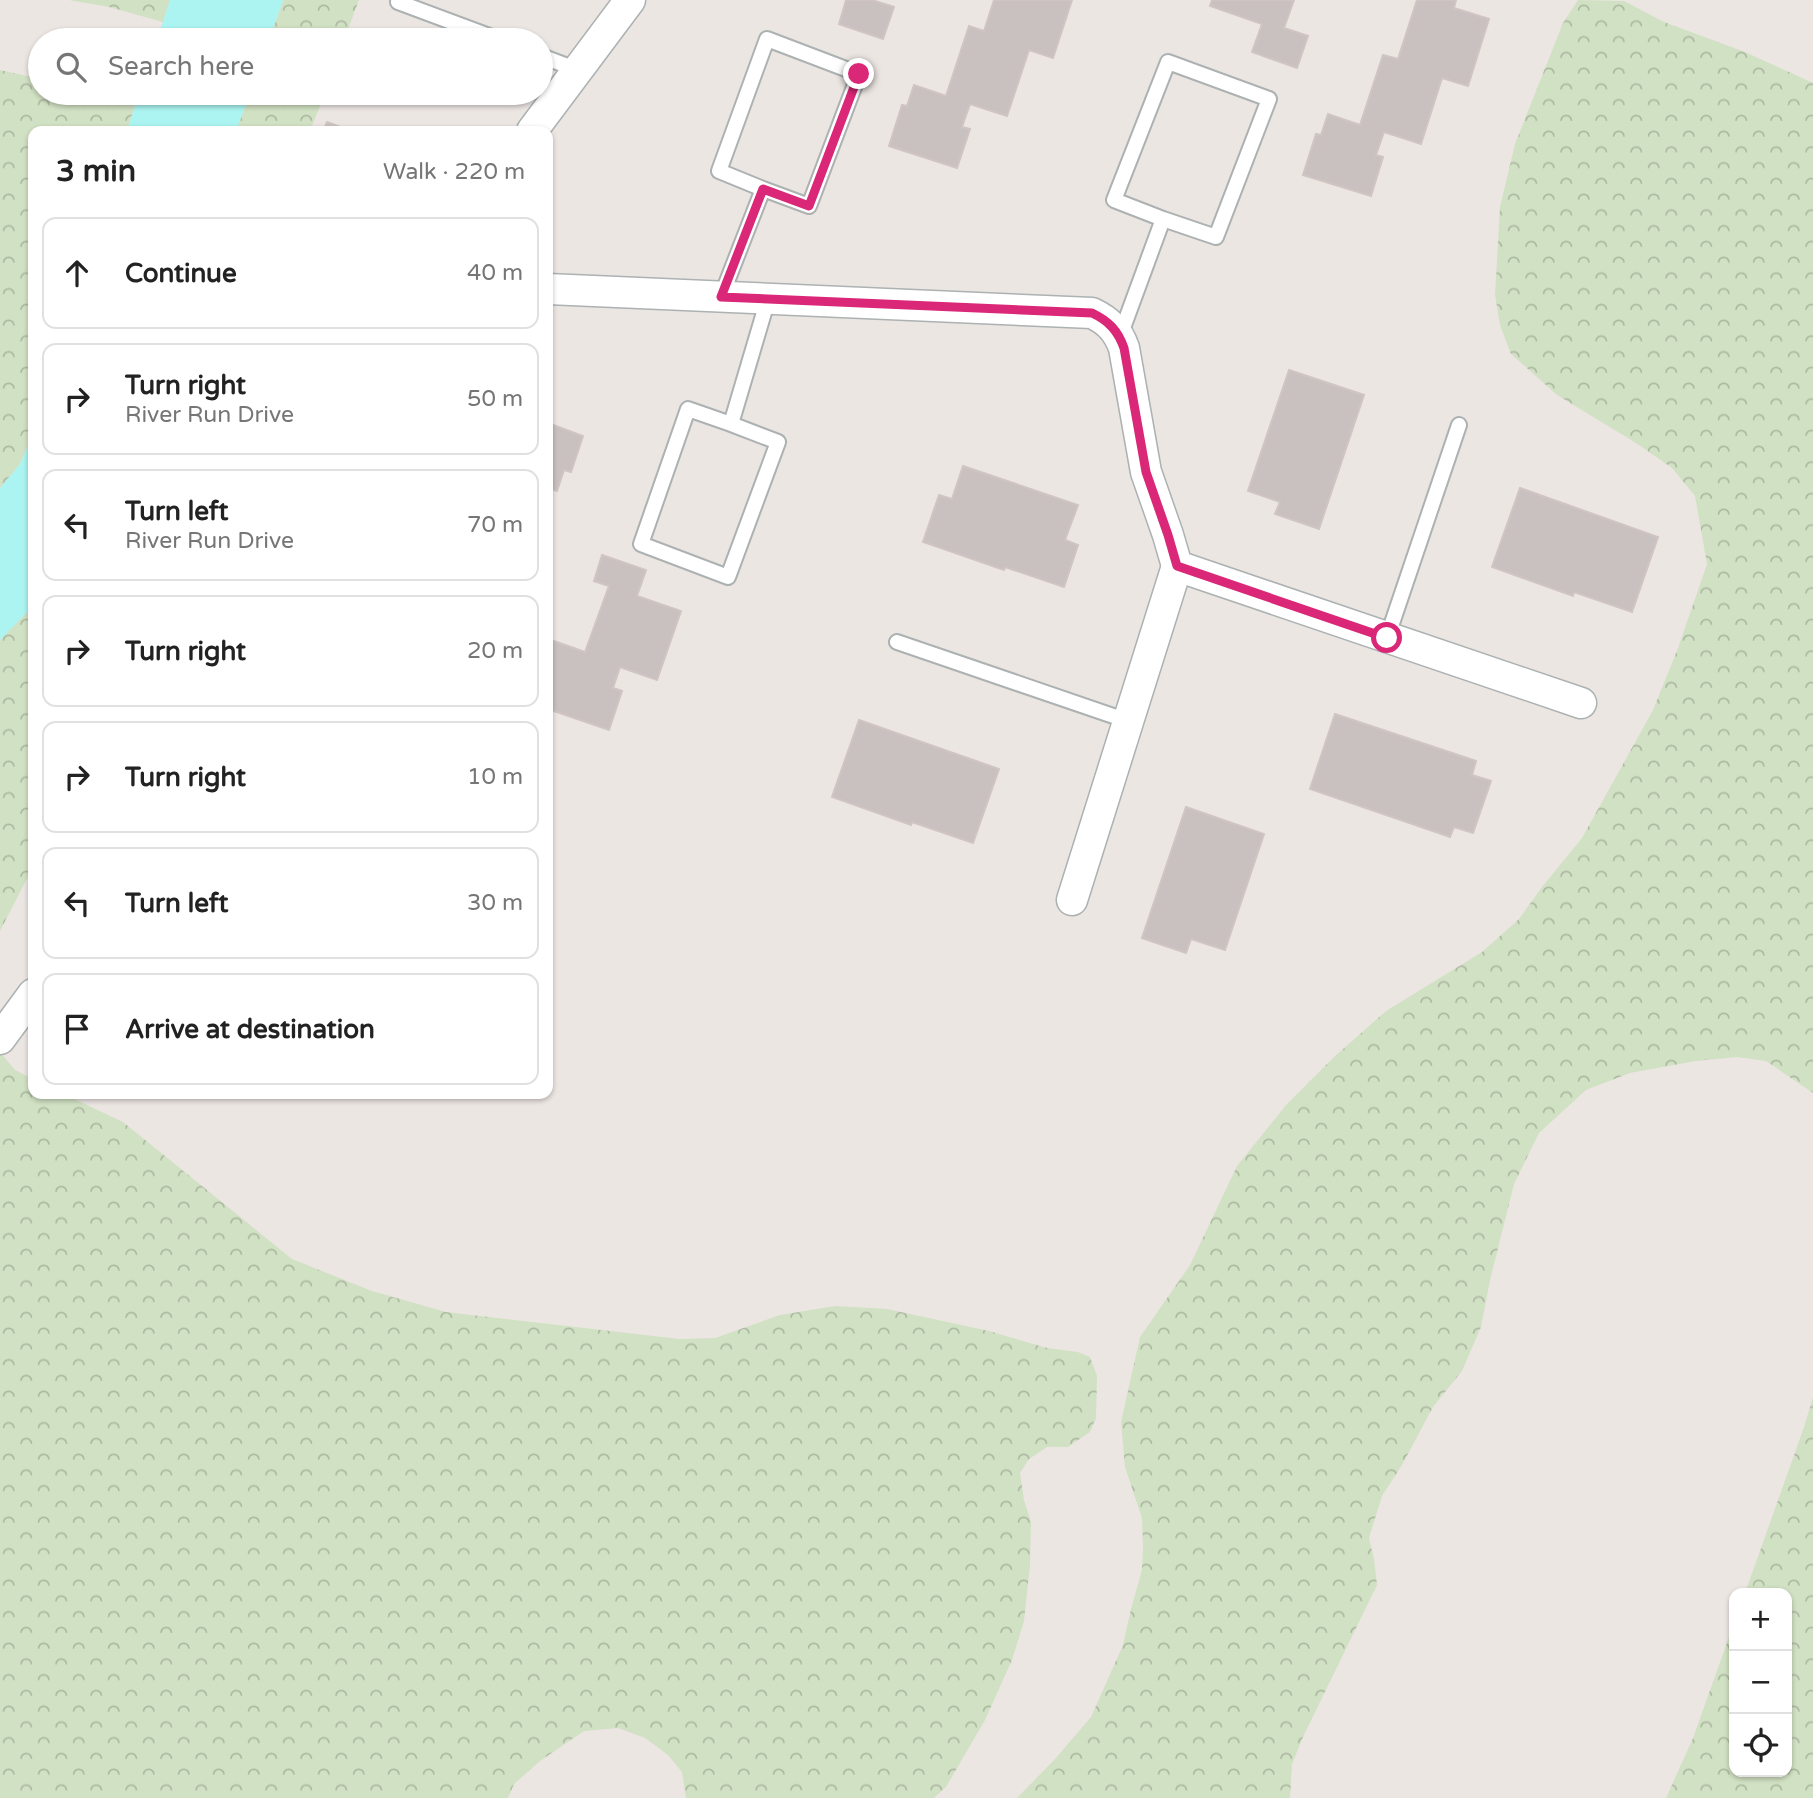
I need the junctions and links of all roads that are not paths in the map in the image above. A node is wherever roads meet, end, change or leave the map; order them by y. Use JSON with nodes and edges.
{"nodes":[{"id":1,"x":631,"y":0,"type":"edge"},
{"id":2,"x":398,"y":2,"type":"dead end"},
{"id":3,"x":468,"y":28,"type":"edge"},
{"id":4,"x":553,"y":61,"type":"edge"},
{"id":5,"x":578,"y":70,"type":"junction"},
{"id":6,"x":553,"y":103,"type":"edge"},
{"id":7,"x":552,"y":105,"type":"edge"},
{"id":8,"x":536,"y":126,"type":"edge"},
{"id":9,"x":763,"y":189,"type":"junction"},
{"id":10,"x":1163,"y":219,"type":"junction"},
{"id":11,"x":553,"y":289,"type":"edge"},
{"id":12,"x":721,"y":297,"type":"junction"},
{"id":13,"x":768,"y":299,"type":"junction"},
{"id":14,"x":1120,"y":336,"type":"junction"},
{"id":15,"x":731,"y":424,"type":"junction"},
{"id":16,"x":1459,"y":425,"type":"dead end"},
{"id":17,"x":1177,"y":566,"type":"junction"},
{"id":18,"x":1387,"y":638,"type":"junction"},
{"id":19,"x":897,"y":642,"type":"dead end"},
{"id":20,"x":1581,"y":703,"type":"dead end"},
{"id":21,"x":1128,"y":721,"type":"junction"},
{"id":22,"x":1072,"y":900,"type":"dead end"},
{"id":23,"x":28,"y":1001,"type":"edge"},
{"id":24,"x":5,"y":1032,"type":"edge"}],
"edges":[{"from":1,"to":5,"type":"street"},
{"from":2,"to":3,"type":"lane"},
{"from":4,"to":5,"type":"lane"},
{"from":5,"to":6,"type":"street"},
{"from":7,"to":8,"type":"street"},
{"from":9,"to":9,"type":"lane"},
{"from":9,"to":12,"type":"lane"},
{"from":10,"to":10,"type":"lane"},
{"from":10,"to":14,"type":"lane"},
{"from":11,"to":12,"type":"street"},
{"from":12,"to":13,"type":"street"},
{"from":13,"to":14,"type":"street"},
{"from":13,"to":15,"type":"lane"},
{"from":14,"to":17,"type":"street"},
{"from":15,"to":15,"type":"lane"},
{"from":16,"to":18,"type":"lane"},
{"from":17,"to":18,"type":"street"},
{"from":17,"to":21,"type":"street"},
{"from":18,"to":20,"type":"street"},
{"from":19,"to":21,"type":"lane"},
{"from":21,"to":22,"type":"street"},
{"from":23,"to":24,"type":"street"}]}
